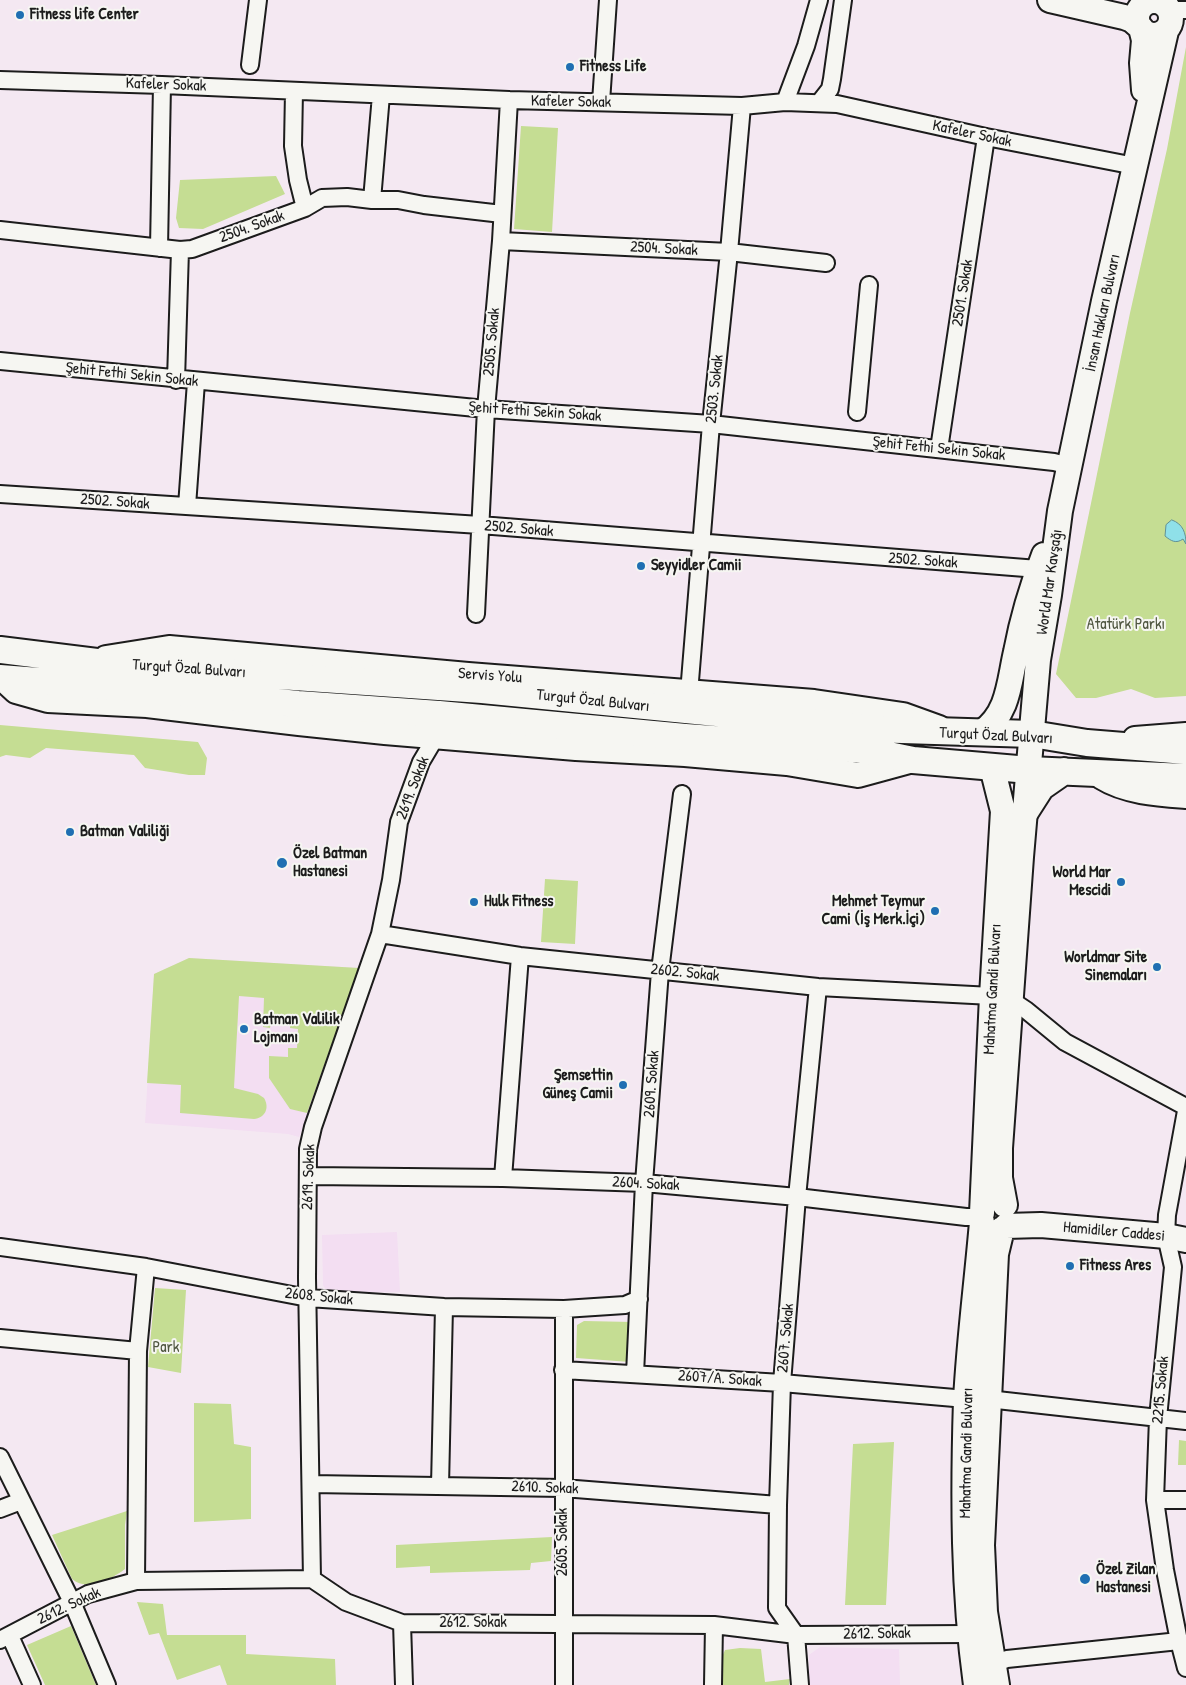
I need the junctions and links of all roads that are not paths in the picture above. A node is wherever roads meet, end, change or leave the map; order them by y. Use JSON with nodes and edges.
{"nodes":[{"id":1,"x":258,"y":0,"type":"edge"},
{"id":2,"x":608,"y":0,"type":"edge"},
{"id":3,"x":819,"y":0,"type":"edge"},
{"id":4,"x":843,"y":0,"type":"edge"},
{"id":5,"x":1050,"y":0,"type":"edge"},
{"id":6,"x":1116,"y":0,"type":"edge"},
{"id":7,"x":1165,"y":9,"type":"edge"},
{"id":8,"x":1141,"y":28,"type":"junction"},
{"id":9,"x":250,"y":65,"type":"dead end"},
{"id":10,"x":0,"y":80,"type":"edge"},
{"id":11,"x":162,"y":85,"type":"junction"},
{"id":12,"x":294,"y":91,"type":"junction"},
{"id":13,"x":381,"y":95,"type":"junction"},
{"id":14,"x":509,"y":100,"type":"junction"},
{"id":15,"x":601,"y":102,"type":"junction"},
{"id":16,"x":785,"y":102,"type":"junction"},
{"id":17,"x":819,"y":103,"type":"junction"},
{"id":18,"x":742,"y":106,"type":"junction"},
{"id":19,"x":1146,"y":114,"type":"junction"},
{"id":20,"x":986,"y":137,"type":"junction"},
{"id":21,"x":1136,"y":166,"type":"junction"},
{"id":22,"x":372,"y":200,"type":"junction"},
{"id":23,"x":305,"y":208,"type":"junction"},
{"id":24,"x":502,"y":214,"type":"junction"},
{"id":25,"x":0,"y":230,"type":"edge"},
{"id":26,"x":501,"y":241,"type":"junction"},
{"id":27,"x":159,"y":248,"type":"junction"},
{"id":28,"x":180,"y":250,"type":"junction"},
{"id":29,"x":729,"y":252,"type":"junction"},
{"id":30,"x":826,"y":263,"type":"dead end"},
{"id":31,"x":869,"y":285,"type":"dead end"},
{"id":32,"x":0,"y":362,"type":"edge"},
{"id":33,"x":176,"y":380,"type":"junction"},
{"id":34,"x":196,"y":382,"type":"junction"},
{"id":35,"x":486,"y":409,"type":"junction"},
{"id":36,"x":857,"y":412,"type":"dead end"},
{"id":37,"x":711,"y":424,"type":"junction"},
{"id":38,"x":939,"y":449,"type":"junction"},
{"id":39,"x":1070,"y":466,"type":"junction"},
{"id":40,"x":0,"y":494,"type":"edge"},
{"id":41,"x":187,"y":506,"type":"junction"},
{"id":42,"x":1060,"y":511,"type":"junction"},
{"id":43,"x":480,"y":525,"type":"junction"},
{"id":44,"x":701,"y":543,"type":"junction"},
{"id":45,"x":1038,"y":569,"type":"junction"},
{"id":46,"x":476,"y":614,"type":"dead end"},
{"id":47,"x":0,"y":650,"type":"edge"},
{"id":48,"x":1,"y":678,"type":"edge"},
{"id":49,"x":204,"y":682,"type":"junction"},
{"id":50,"x":688,"y":692,"type":"junction"},
{"id":51,"x":982,"y":732,"type":"junction"},
{"id":52,"x":1032,"y":734,"type":"junction"},
{"id":53,"x":436,"y":735,"type":"junction"},
{"id":54,"x":1186,"y":735,"type":"edge"},
{"id":55,"x":685,"y":745,"type":"junction"},
{"id":56,"x":1107,"y":745,"type":"junction"},
{"id":57,"x":1186,"y":751,"type":"edge"},
{"id":58,"x":992,"y":767,"type":"junction"},
{"id":59,"x":1029,"y":770,"type":"junction"},
{"id":60,"x":1064,"y":771,"type":"junction"},
{"id":61,"x":1097,"y":773,"type":"junction"},
{"id":62,"x":1186,"y":777,"type":"edge"},
{"id":63,"x":682,"y":794,"type":"dead end"},
{"id":64,"x":1186,"y":796,"type":"edge"},
{"id":65,"x":1025,"y":812,"type":"junction"},
{"id":66,"x":380,"y":934,"type":"junction"},
{"id":67,"x":520,"y":956,"type":"junction"},
{"id":68,"x":660,"y":971,"type":"junction"},
{"id":69,"x":818,"y":987,"type":"junction"},
{"id":70,"x":1001,"y":998,"type":"junction"},
{"id":71,"x":1186,"y":1107,"type":"edge"},
{"id":72,"x":1186,"y":1111,"type":"edge"},
{"id":73,"x":309,"y":1176,"type":"junction"},
{"id":74,"x":503,"y":1178,"type":"junction"},
{"id":75,"x":644,"y":1183,"type":"junction"},
{"id":76,"x":797,"y":1197,"type":"junction"},
{"id":77,"x":995,"y":1217,"type":"junction"},
{"id":78,"x":1176,"y":1238,"type":"edge"},
{"id":79,"x":0,"y":1247,"type":"edge"},
{"id":80,"x":146,"y":1267,"type":"junction"},
{"id":81,"x":308,"y":1298,"type":"junction"},
{"id":82,"x":639,"y":1299,"type":"junction"},
{"id":83,"x":444,"y":1306,"type":"junction"},
{"id":84,"x":564,"y":1309,"type":"junction"},
{"id":85,"x":0,"y":1338,"type":"edge"},
{"id":86,"x":138,"y":1351,"type":"junction"},
{"id":87,"x":562,"y":1370,"type":"junction"},
{"id":88,"x":635,"y":1374,"type":"junction"},
{"id":89,"x":782,"y":1384,"type":"junction"},
{"id":90,"x":978,"y":1399,"type":"junction"},
{"id":91,"x":1158,"y":1418,"type":"junction"},
{"id":92,"x":1186,"y":1421,"type":"edge"},
{"id":93,"x":0,"y":1457,"type":"edge"},
{"id":94,"x":311,"y":1484,"type":"junction"},
{"id":95,"x":440,"y":1486,"type":"junction"},
{"id":96,"x":563,"y":1488,"type":"junction"},
{"id":97,"x":1155,"y":1500,"type":"junction"},
{"id":98,"x":1186,"y":1500,"type":"edge"},
{"id":99,"x":21,"y":1501,"type":"junction"},
{"id":100,"x":778,"y":1505,"type":"junction"},
{"id":101,"x":0,"y":1509,"type":"edge"},
{"id":102,"x":312,"y":1579,"type":"junction"},
{"id":103,"x":136,"y":1581,"type":"junction"},
{"id":104,"x":72,"y":1602,"type":"junction"},
{"id":105,"x":402,"y":1623,"type":"junction"},
{"id":106,"x":564,"y":1624,"type":"junction"},
{"id":107,"x":714,"y":1626,"type":"junction"},
{"id":108,"x":969,"y":1634,"type":"junction"},
{"id":109,"x":796,"y":1635,"type":"junction"},
{"id":110,"x":5,"y":1638,"type":"edge"},
{"id":111,"x":1179,"y":1641,"type":"junction"},
{"id":112,"x":1186,"y":1668,"type":"edge"},
{"id":113,"x":995,"y":1674,"type":"edge"},
{"id":114,"x":32,"y":1685,"type":"edge"},
{"id":115,"x":106,"y":1685,"type":"edge"},
{"id":116,"x":404,"y":1685,"type":"edge"},
{"id":117,"x":564,"y":1685,"type":"edge"},
{"id":118,"x":714,"y":1685,"type":"edge"},
{"id":119,"x":800,"y":1685,"type":"edge"},
{"id":120,"x":976,"y":1685,"type":"edge"}],
"edges":[{"from":1,"to":9,"type":"street"},
{"from":2,"to":15,"type":"street"},
{"from":3,"to":16,"type":"street"},
{"from":4,"to":17,"type":"street"},
{"from":5,"to":8,"type":"main road"},
{"from":6,"to":7,"type":"main road"},
{"from":7,"to":8,"type":"main road"},
{"from":7,"to":19,"type":"main road"},
{"from":8,"to":19,"type":"main road"},
{"from":10,"to":11,"type":"street","name":"Kafeler Sokak"},
{"from":11,"to":12,"type":"street","name":"Kafeler Sokak"},
{"from":11,"to":27,"type":"street"},
{"from":12,"to":13,"type":"street","name":"Kafeler Sokak"},
{"from":12,"to":23,"type":"street"},
{"from":13,"to":14,"type":"street","name":"Kafeler Sokak"},
{"from":13,"to":22,"type":"street"},
{"from":14,"to":15,"type":"street","name":"Kafeler Sokak"},
{"from":14,"to":24,"type":"street","name":"2505. Sokak"},
{"from":15,"to":18,"type":"street","name":"Kafeler Sokak"},
{"from":16,"to":17,"type":"street","name":"Kafeler Sokak"},
{"from":16,"to":18,"type":"street","name":"Kafeler Sokak"},
{"from":17,"to":20,"type":"street","name":"Kafeler Sokak"},
{"from":18,"to":29,"type":"street","name":"2503. Sokak"},
{"from":19,"to":21,"type":"main road","name":"İnsan Hakları Bulvarı"},
{"from":20,"to":21,"type":"street","name":"Kafeler Sokak"},
{"from":20,"to":38,"type":"street","name":"2501. Sokak"},
{"from":21,"to":39,"type":"main road","name":"İnsan Hakları Bulvarı"},
{"from":22,"to":23,"type":"street","name":"2504. Sokak"},
{"from":22,"to":24,"type":"street","name":"2504. Sokak"},
{"from":23,"to":28,"type":"street","name":"2504. Sokak"},
{"from":24,"to":26,"type":"street","name":"2505. Sokak"},
{"from":25,"to":27,"type":"street","name":"2504. Sokak"},
{"from":26,"to":29,"type":"street","name":"2504. Sokak"},
{"from":26,"to":35,"type":"street","name":"2505. Sokak"},
{"from":27,"to":28,"type":"street","name":"2504. Sokak"},
{"from":28,"to":33,"type":"street"},
{"from":29,"to":30,"type":"street","name":"2504. Sokak"},
{"from":29,"to":37,"type":"street","name":"2503. Sokak"},
{"from":31,"to":36,"type":"street"},
{"from":32,"to":33,"type":"street","name":"Şehit Fethi Sekin Sokak"},
{"from":33,"to":34,"type":"street","name":"Şehit Fethi Sekin Sokak"},
{"from":34,"to":35,"type":"street","name":"Şehit Fethi Sekin Sokak"},
{"from":34,"to":41,"type":"street"},
{"from":35,"to":37,"type":"street","name":"Şehit Fethi Sekin Sokak"},
{"from":35,"to":43,"type":"street","name":"2505. Sokak"},
{"from":37,"to":38,"type":"street","name":"Şehit Fethi Sekin Sokak"},
{"from":37,"to":44,"type":"street","name":"2503. Sokak"},
{"from":38,"to":39,"type":"street","name":"Şehit Fethi Sekin Sokak"},
{"from":39,"to":42,"type":"main road","name":"İnsan Hakları Bulvarı"},
{"from":40,"to":41,"type":"street","name":"2502. Sokak"},
{"from":41,"to":43,"type":"street","name":"2502. Sokak"},
{"from":42,"to":45,"type":"main road","name":"World Mar Kavşağı"},
{"from":42,"to":52,"type":"main road","name":"World Mar Kavşağı"},
{"from":43,"to":44,"type":"street","name":"2502. Sokak"},
{"from":43,"to":46,"type":"street","name":"2505. Sokak"},
{"from":44,"to":45,"type":"street","name":"2502. Sokak"},
{"from":44,"to":50,"type":"street","name":"2503. Sokak"},
{"from":45,"to":51,"type":"main road","name":"World Mar Kavşağı"},
{"from":47,"to":49,"type":"main road","name":"Turgut Özal Bulvarı"},
{"from":48,"to":49,"type":"main road","name":"Turgut Özal Bulvarı"},
{"from":49,"to":50,"type":"main road","name":"Turgut Özal Bulvarı"},
{"from":49,"to":53,"type":"main road"},
{"from":49,"to":55,"type":"main road","name":"Turgut Özal Bulvarı"},
{"from":50,"to":51,"type":"main road","name":"Turgut Özal Bulvarı"},
{"from":50,"to":55,"type":"main road"},
{"from":51,"to":52,"type":"main road","name":"Turgut Özal Bulvarı"},
{"from":52,"to":56,"type":"main road","name":"Turgut Özal Bulvarı"},
{"from":52,"to":59,"type":"main road","name":"World Mar Kavşağı"},
{"from":53,"to":55,"type":"main road"},
{"from":53,"to":66,"type":"street","name":"2619. Sokak"},
{"from":54,"to":56,"type":"main road"},
{"from":55,"to":58,"type":"main road","name":"Turgut Özal Bulvarı"},
{"from":56,"to":57,"type":"main road","name":"Turgut Özal Bulvarı"},
{"from":58,"to":59,"type":"main road","name":"Turgut Özal Bulvarı"},
{"from":58,"to":70,"type":"main road","name":"Mahatma Gandi Bulvarı"},
{"from":59,"to":60,"type":"main road","name":"Turgut Özal Bulvarı"},
{"from":59,"to":65,"type":"main road","name":"Mahatma Gandi Bulvarı"},
{"from":60,"to":61,"type":"main road","name":"Turgut Özal Bulvarı"},
{"from":60,"to":65,"type":"main road"},
{"from":61,"to":62,"type":"main road","name":"Turgut Özal Bulvarı"},
{"from":61,"to":64,"type":"main road"},
{"from":63,"to":68,"type":"street","name":"2609. Sokak"},
{"from":65,"to":70,"type":"main road","name":"Mahatma Gandi Bulvarı"},
{"from":66,"to":67,"type":"street","name":"2602. Sokak"},
{"from":66,"to":73,"type":"street","name":"2619. Sokak"},
{"from":67,"to":68,"type":"street","name":"2602. Sokak"},
{"from":67,"to":74,"type":"street"},
{"from":68,"to":69,"type":"street","name":"2602. Sokak"},
{"from":68,"to":75,"type":"street","name":"2609. Sokak"},
{"from":69,"to":70,"type":"street","name":"2602. Sokak"},
{"from":69,"to":76,"type":"street","name":"2607. Sokak"},
{"from":70,"to":71,"type":"street"},
{"from":70,"to":77,"type":"main road","name":"Mahatma Gandi Bulvarı"},
{"from":72,"to":78,"type":"street","name":"2215. Sokak"},
{"from":73,"to":74,"type":"street","name":"2604. Sokak"},
{"from":73,"to":81,"type":"street","name":"2619. Sokak"},
{"from":74,"to":75,"type":"street","name":"2604. Sokak"},
{"from":75,"to":76,"type":"street","name":"2604. Sokak"},
{"from":75,"to":82,"type":"street","name":"2609. Sokak"},
{"from":76,"to":77,"type":"street","name":"2604. Sokak"},
{"from":76,"to":89,"type":"street","name":"2607. Sokak"},
{"from":77,"to":78,"type":"main road","name":"Hamidiler Caddesi"},
{"from":77,"to":90,"type":"main road","name":"Mahatma Gandi Bulvarı"},
{"from":78,"to":91,"type":"street","name":"2215. Sokak"},
{"from":79,"to":80,"type":"street","name":"2608. Sokak"},
{"from":80,"to":81,"type":"street","name":"2608. Sokak"},
{"from":80,"to":86,"type":"street"},
{"from":81,"to":83,"type":"street","name":"2608. Sokak"},
{"from":81,"to":94,"type":"street","name":"2619. Sokak"},
{"from":82,"to":84,"type":"street","name":"2608. Sokak"},
{"from":82,"to":88,"type":"street","name":"2609. Sokak"},
{"from":83,"to":84,"type":"street","name":"2608. Sokak"},
{"from":83,"to":95,"type":"street"},
{"from":84,"to":87,"type":"street","name":"2605. Sokak"},
{"from":85,"to":86,"type":"street"},
{"from":86,"to":103,"type":"street"},
{"from":87,"to":88,"type":"street","name":"2607/A. Sokak"},
{"from":87,"to":96,"type":"street","name":"2605. Sokak"},
{"from":88,"to":89,"type":"street","name":"2607/A. Sokak"},
{"from":89,"to":90,"type":"street","name":"2607/A. Sokak"},
{"from":89,"to":100,"type":"street","name":"2607. Sokak"},
{"from":90,"to":91,"type":"street","name":"2607/A. Sokak"},
{"from":90,"to":108,"type":"main road","name":"Mahatma Gandi Bulvarı"},
{"from":90,"to":113,"type":"main road","name":"Mahatma Gandi Bulvarı"},
{"from":91,"to":92,"type":"street","name":"2607/A. Sokak"},
{"from":91,"to":97,"type":"street","name":"2215. Sokak"},
{"from":93,"to":99,"type":"street"},
{"from":94,"to":95,"type":"street","name":"2610. Sokak"},
{"from":94,"to":102,"type":"street","name":"2619. Sokak"},
{"from":95,"to":96,"type":"street","name":"2610. Sokak"},
{"from":96,"to":100,"type":"street","name":"2610. Sokak"},
{"from":96,"to":106,"type":"street","name":"2605. Sokak"},
{"from":97,"to":98,"type":"street"},
{"from":97,"to":111,"type":"street","name":"2215. Sokak"},
{"from":99,"to":101,"type":"street"},
{"from":99,"to":104,"type":"street"},
{"from":100,"to":109,"type":"street","name":"2607. Sokak"},
{"from":102,"to":103,"type":"street","name":"2612. Sokak"},
{"from":102,"to":105,"type":"street","name":"2612. Sokak"},
{"from":103,"to":104,"type":"street","name":"2612. Sokak"},
{"from":104,"to":110,"type":"street","name":"2612. Sokak"},
{"from":104,"to":115,"type":"street"},
{"from":105,"to":106,"type":"street","name":"2612. Sokak"},
{"from":105,"to":116,"type":"street"},
{"from":106,"to":107,"type":"street","name":"2612. Sokak"},
{"from":106,"to":117,"type":"street","name":"2605. Sokak"},
{"from":107,"to":109,"type":"street","name":"2612. Sokak"},
{"from":107,"to":118,"type":"street"},
{"from":108,"to":109,"type":"street","name":"2612. Sokak"},
{"from":108,"to":120,"type":"main road","name":"Mahatma Gandi Bulvarı"},
{"from":109,"to":119,"type":"street"},
{"from":110,"to":114,"type":"street"},
{"from":111,"to":112,"type":"street","name":"2215. Sokak"},
{"from":111,"to":113,"type":"street"}]}
